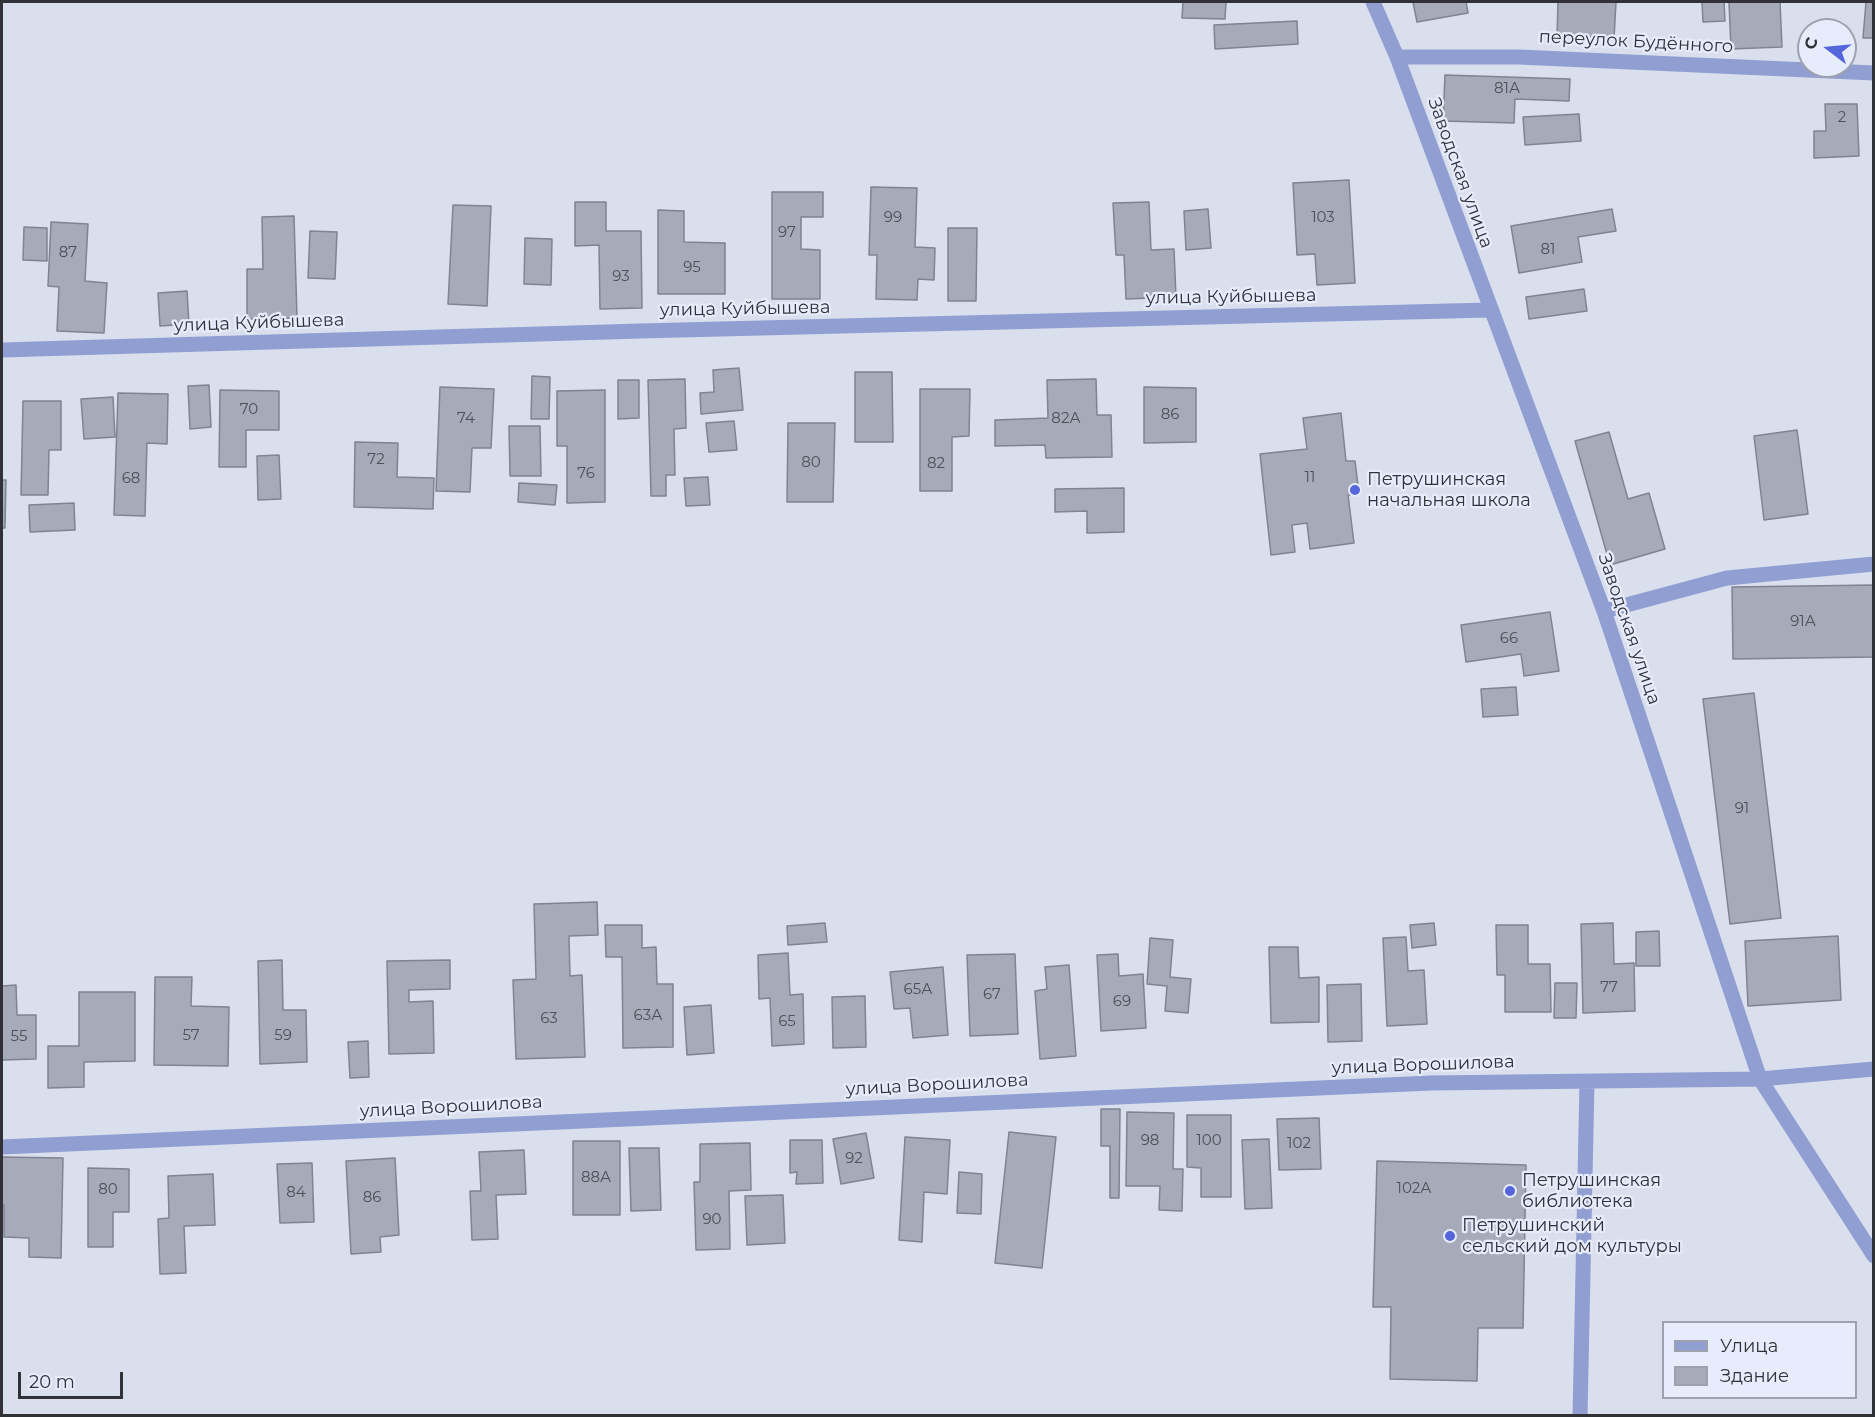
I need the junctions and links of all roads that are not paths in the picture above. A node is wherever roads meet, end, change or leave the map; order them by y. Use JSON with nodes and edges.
{"nodes":[{"id":1,"x":1373,"y":2,"type":"edge"},
{"id":2,"x":1397,"y":57,"type":"junction"},
{"id":3,"x":1874,"y":73,"type":"edge"},
{"id":4,"x":1490,"y":310,"type":"junction"},
{"id":5,"x":2,"y":350,"type":"edge"},
{"id":6,"x":1874,"y":564,"type":"edge"},
{"id":7,"x":1604,"y":611,"type":"junction"},
{"id":8,"x":1874,"y":1069,"type":"edge"},
{"id":9,"x":1760,"y":1079,"type":"junction"},
{"id":10,"x":1587,"y":1082,"type":"junction"},
{"id":11,"x":2,"y":1147,"type":"edge"},
{"id":12,"x":1874,"y":1256,"type":"edge"},
{"id":13,"x":1580,"y":1416,"type":"edge"}],
"edges":[{"from":1,"to":2,"type":"street","name":"Заводская улица"},
{"from":2,"to":3,"type":"street","name":"переулок Будённого"},
{"from":2,"to":4,"type":"street","name":"Заводская улица"},
{"from":4,"to":5,"type":"street","name":"улица Куйбышева"},
{"from":4,"to":7,"type":"street","name":"Заводская улица"},
{"from":6,"to":7,"type":"street"},
{"from":7,"to":9,"type":"street","name":"Заводская улица"},
{"from":8,"to":9,"type":"street","name":"улица Ворошилова"},
{"from":9,"to":10,"type":"street","name":"улица Ворошилова"},
{"from":9,"to":12,"type":"street","name":"Заводская улица"},
{"from":10,"to":11,"type":"street","name":"улица Ворошилова"},
{"from":10,"to":13,"type":"street"}]}
